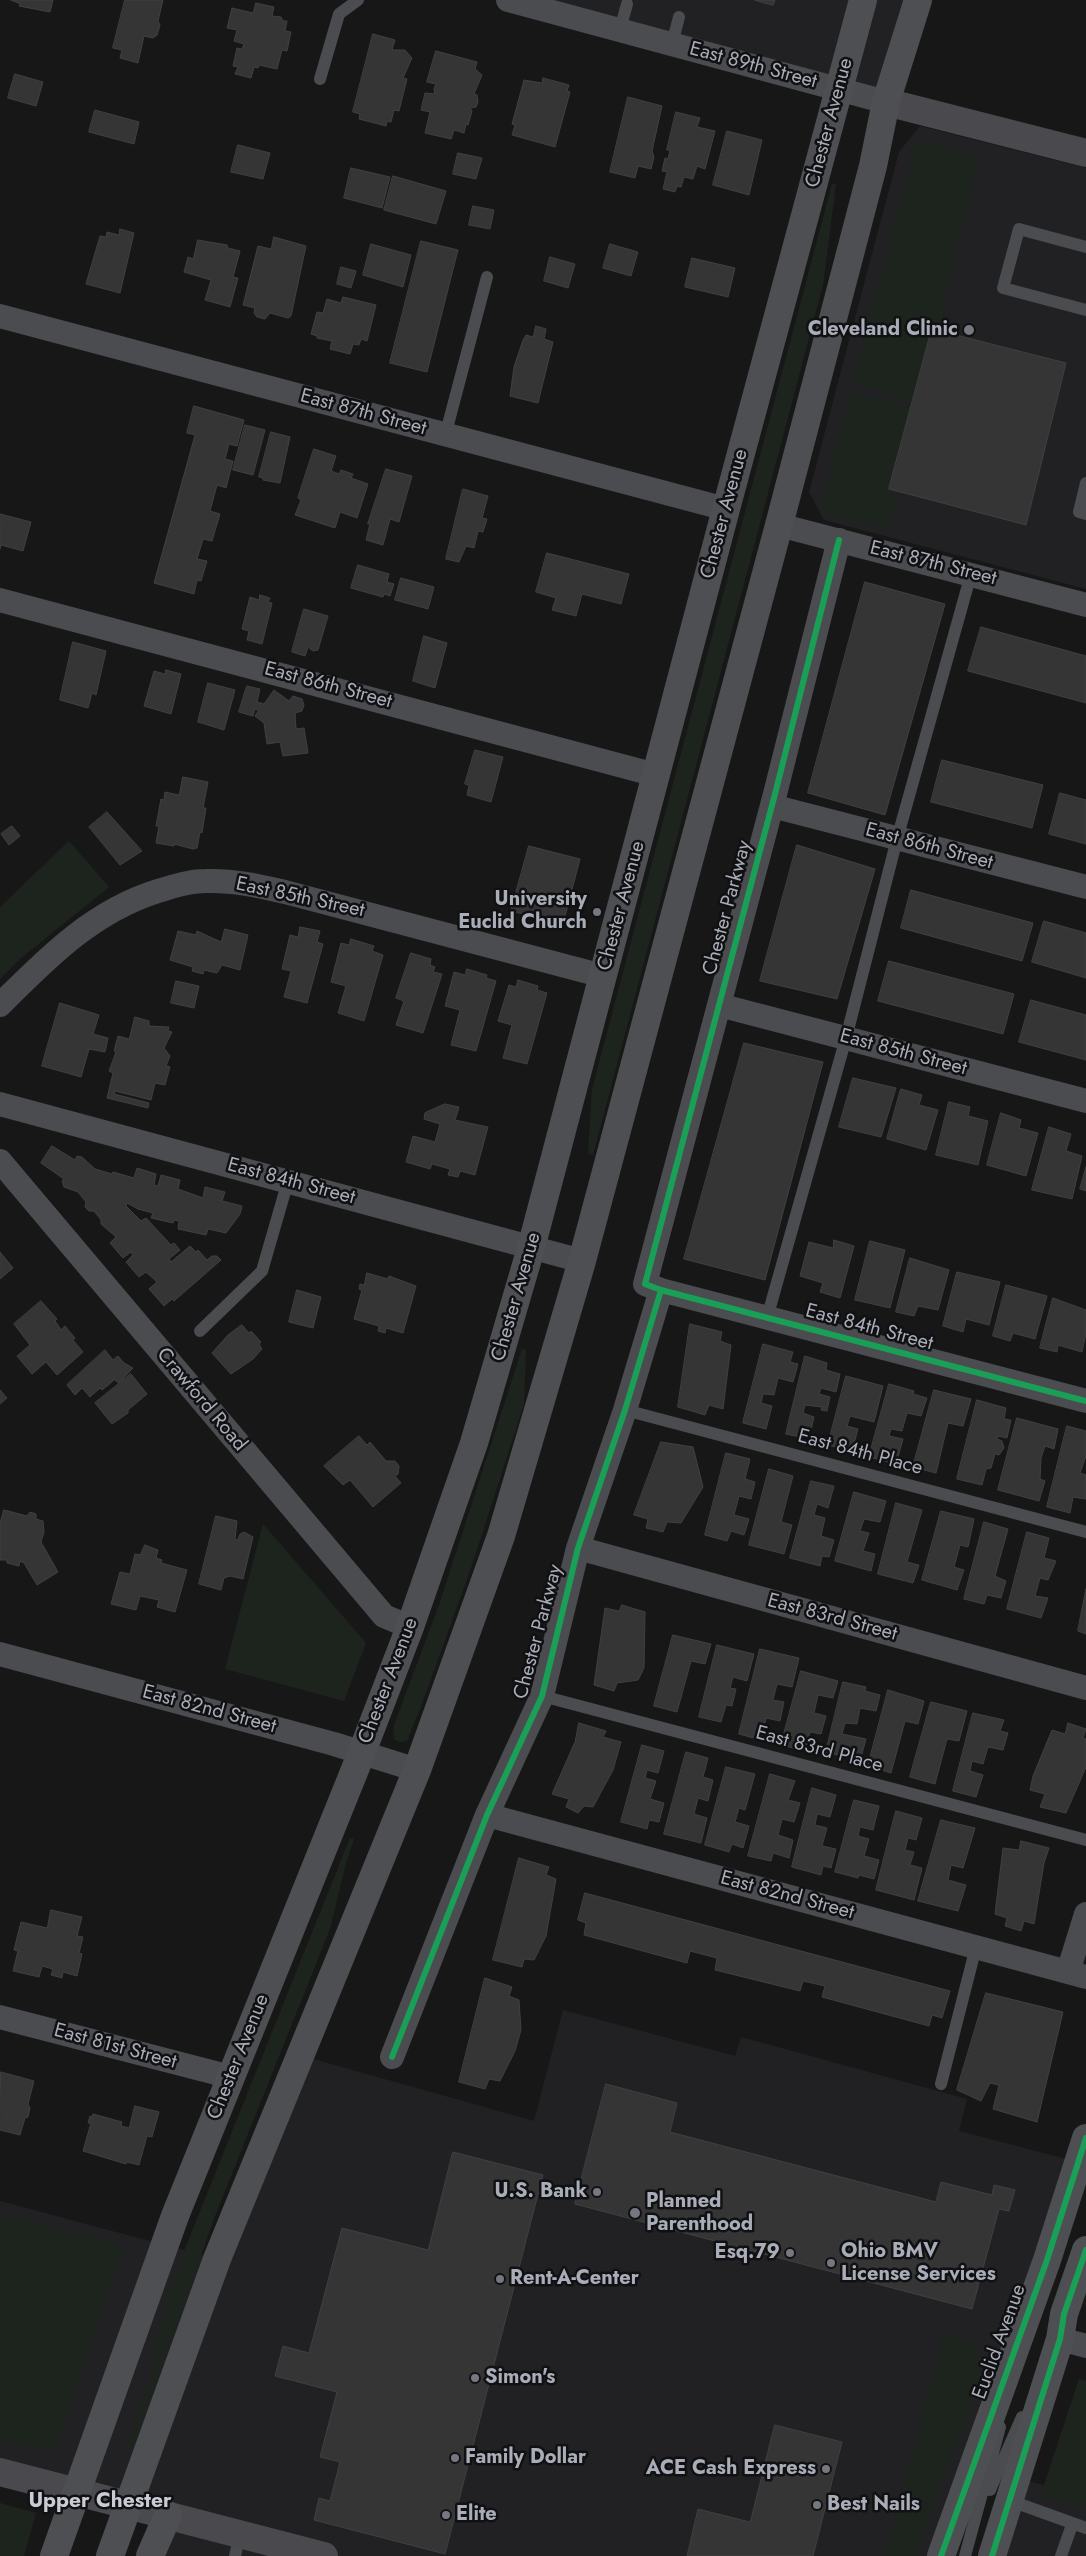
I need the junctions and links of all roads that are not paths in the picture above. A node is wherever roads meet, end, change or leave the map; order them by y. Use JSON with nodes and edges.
{"nodes":[{"id":1,"x":358,"y":0,"type":"edge"},
{"id":2,"x":508,"y":0,"type":"edge"},
{"id":3,"x":863,"y":0,"type":"edge"},
{"id":4,"x":918,"y":0,"type":"edge"},
{"id":5,"x":627,"y":4,"type":"dead end"},
{"id":6,"x":679,"y":17,"type":"dead end"},
{"id":7,"x":620,"y":30,"type":"junction"},
{"id":8,"x":672,"y":44,"type":"junction"},
{"id":9,"x":320,"y":80,"type":"dead end"},
{"id":10,"x":838,"y":88,"type":"junction"},
{"id":11,"x":886,"y":102,"type":"junction"},
{"id":12,"x":1086,"y":153,"type":"edge"},
{"id":13,"x":1086,"y":247,"type":"edge"},
{"id":14,"x":487,"y":277,"type":"dead end"},
{"id":15,"x":1086,"y":310,"type":"edge"},
{"id":16,"x":0,"y":316,"type":"edge"},
{"id":17,"x":445,"y":436,"type":"junction"},
{"id":18,"x":1086,"y":483,"type":"edge"},
{"id":19,"x":726,"y":508,"type":"junction"},
{"id":20,"x":1086,"y":514,"type":"edge"},
{"id":21,"x":779,"y":525,"type":"junction"},
{"id":22,"x":839,"y":540,"type":"junction"},
{"id":23,"x":971,"y":574,"type":"junction"},
{"id":24,"x":0,"y":600,"type":"edge"},
{"id":25,"x":1086,"y":604,"type":"edge"},
{"id":26,"x":656,"y":775,"type":"junction"},
{"id":27,"x":772,"y":806,"type":"junction"},
{"id":28,"x":897,"y":839,"type":"junction"},
{"id":29,"x":1086,"y":887,"type":"edge"},
{"id":30,"x":603,"y":976,"type":"junction"},
{"id":31,"x":0,"y":1005,"type":"edge"},
{"id":32,"x":719,"y":1005,"type":"junction"},
{"id":33,"x":846,"y":1038,"type":"junction"},
{"id":34,"x":1086,"y":1101,"type":"edge"},
{"id":35,"x":0,"y":1104,"type":"edge"},
{"id":36,"x":0,"y":1162,"type":"edge"},
{"id":37,"x":288,"y":1181,"type":"junction"},
{"id":38,"x":531,"y":1248,"type":"junction"},
{"id":39,"x":582,"y":1261,"type":"junction"},
{"id":40,"x":653,"y":1287,"type":"junction"},
{"id":41,"x":767,"y":1318,"type":"junction"},
{"id":42,"x":200,"y":1331,"type":"dead end"},
{"id":43,"x":1086,"y":1401,"type":"edge"},
{"id":44,"x":625,"y":1410,"type":"junction"},
{"id":45,"x":1086,"y":1532,"type":"edge"},
{"id":46,"x":578,"y":1548,"type":"junction"},
{"id":47,"x":410,"y":1627,"type":"junction"},
{"id":48,"x":0,"y":1654,"type":"edge"},
{"id":49,"x":1086,"y":1688,"type":"edge"},
{"id":50,"x":542,"y":1696,"type":"junction"},
{"id":51,"x":362,"y":1752,"type":"junction"},
{"id":52,"x":416,"y":1770,"type":"junction"},
{"id":53,"x":487,"y":1815,"type":"junction"},
{"id":54,"x":1086,"y":1840,"type":"edge"},
{"id":55,"x":1086,"y":1914,"type":"edge"},
{"id":56,"x":976,"y":1947,"type":"junction"},
{"id":57,"x":1077,"y":1974,"type":"edge"},
{"id":58,"x":0,"y":2017,"type":"edge"},
{"id":59,"x":392,"y":2058,"type":"dead end"},
{"id":60,"x":231,"y":2077,"type":"junction"},
{"id":61,"x":941,"y":2084,"type":"dead end"},
{"id":62,"x":1086,"y":2138,"type":"edge"},
{"id":63,"x":1086,"y":2250,"type":"edge"},
{"id":64,"x":1030,"y":2308,"type":"junction"},
{"id":65,"x":1062,"y":2326,"type":"junction"},
{"id":66,"x":1086,"y":2346,"type":"edge"},
{"id":67,"x":0,"y":2472,"type":"edge"},
{"id":68,"x":78,"y":2492,"type":"junction"},
{"id":69,"x":1011,"y":2501,"type":"junction"},
{"id":70,"x":129,"y":2504,"type":"junction"},
{"id":71,"x":168,"y":2515,"type":"junction"},
{"id":72,"x":977,"y":2517,"type":"junction"},
{"id":73,"x":1072,"y":2525,"type":"junction"},
{"id":74,"x":1086,"y":2528,"type":"edge"},
{"id":75,"x":237,"y":2545,"type":"edge"},
{"id":76,"x":289,"y":2552,"type":"edge"},
{"id":77,"x":54,"y":2556,"type":"edge"},
{"id":78,"x":110,"y":2556,"type":"edge"},
{"id":79,"x":150,"y":2556,"type":"edge"},
{"id":80,"x":324,"y":2556,"type":"edge"},
{"id":81,"x":941,"y":2556,"type":"edge"},
{"id":82,"x":965,"y":2556,"type":"edge"},
{"id":83,"x":992,"y":2556,"type":"edge"},
{"id":84,"x":1061,"y":2556,"type":"edge"}],
"edges":[{"from":1,"to":9,"type":"lane"},
{"from":2,"to":7,"type":"street","name":"East 89th Street"},
{"from":3,"to":10,"type":"main road","name":"Chester Avenue"},
{"from":4,"to":11,"type":"main road"},
{"from":5,"to":7,"type":"lane"},
{"from":6,"to":8,"type":"lane"},
{"from":7,"to":8,"type":"street","name":"East 89th Street"},
{"from":8,"to":10,"type":"street","name":"East 89th Street"},
{"from":10,"to":11,"type":"street","name":"East 89th Street"},
{"from":10,"to":19,"type":"main road","name":"Chester Avenue"},
{"from":11,"to":12,"type":"main road","name":"East 89th Street"},
{"from":11,"to":21,"type":"main road"},
{"from":13,"to":15,"type":"lane"},
{"from":14,"to":17,"type":"lane"},
{"from":16,"to":17,"type":"street","name":"East 87th Street"},
{"from":17,"to":19,"type":"street","name":"East 87th Street"},
{"from":18,"to":20,"type":"lane"},
{"from":19,"to":26,"type":"main road","name":"Chester Avenue"},
{"from":21,"to":22,"type":"street","name":"East 87th Street"},
{"from":21,"to":39,"type":"main road"},
{"from":22,"to":23,"type":"street","name":"East 87th Street"},
{"from":22,"to":27,"type":"street","name":"Chester Parkway"},
{"from":23,"to":25,"type":"street","name":"East 87th Street"},
{"from":23,"to":28,"type":"lane"},
{"from":24,"to":26,"type":"street","name":"East 86th Street"},
{"from":26,"to":30,"type":"main road","name":"Chester Avenue"},
{"from":27,"to":28,"type":"street","name":"East 86th Street"},
{"from":27,"to":32,"type":"street","name":"Chester Parkway"},
{"from":28,"to":29,"type":"street","name":"East 86th Street"},
{"from":28,"to":33,"type":"lane"},
{"from":30,"to":31,"type":"street","name":"East 85th Street"},
{"from":30,"to":38,"type":"main road","name":"Chester Avenue"},
{"from":32,"to":33,"type":"street","name":"East 85th Street"},
{"from":32,"to":40,"type":"street","name":"Chester Parkway"},
{"from":33,"to":34,"type":"street","name":"East 85th Street"},
{"from":33,"to":41,"type":"lane"},
{"from":35,"to":37,"type":"street","name":"East 84th Street"},
{"from":36,"to":47,"type":"street","name":"Crawford Road"},
{"from":37,"to":38,"type":"street","name":"East 84th Street"},
{"from":37,"to":42,"type":"lane"},
{"from":38,"to":39,"type":"street","name":"East 84th Street"},
{"from":38,"to":47,"type":"main road","name":"Chester Avenue"},
{"from":39,"to":52,"type":"main road"},
{"from":40,"to":41,"type":"street","name":"East 84th Street"},
{"from":40,"to":44,"type":"street","name":"Chester Parkway"},
{"from":41,"to":43,"type":"street","name":"East 84th Street"},
{"from":44,"to":45,"type":"lane","name":"East 84th Place"},
{"from":44,"to":46,"type":"street","name":"Chester Parkway"},
{"from":46,"to":49,"type":"street","name":"East 83rd Street"},
{"from":46,"to":50,"type":"street","name":"Chester Parkway"},
{"from":47,"to":51,"type":"main road","name":"Chester Avenue"},
{"from":48,"to":51,"type":"street","name":"East 82nd Street"},
{"from":50,"to":53,"type":"street","name":"Chester Parkway"},
{"from":50,"to":54,"type":"lane","name":"East 83rd Place"},
{"from":51,"to":52,"type":"street","name":"East 82nd Street"},
{"from":51,"to":60,"type":"main road","name":"Chester Avenue"},
{"from":52,"to":70,"type":"main road"},
{"from":53,"to":56,"type":"street","name":"East 82nd Street"},
{"from":53,"to":59,"type":"street","name":"Chester Parkway"},
{"from":55,"to":57,"type":"street"},
{"from":56,"to":57,"type":"street","name":"East 82nd Street"},
{"from":56,"to":61,"type":"lane"},
{"from":58,"to":60,"type":"street","name":"East 81st Street"},
{"from":60,"to":68,"type":"main road","name":"Chester Avenue"},
{"from":62,"to":64,"type":"main road","name":"Euclid Avenue"},
{"from":63,"to":65,"type":"main road"},
{"from":64,"to":72,"type":"lane"},
{"from":64,"to":81,"type":"main road","name":"Euclid Avenue"},
{"from":65,"to":66,"type":"street"},
{"from":65,"to":69,"type":"main road"},
{"from":65,"to":72,"type":"lane"},
{"from":67,"to":68,"type":"main road"},
{"from":68,"to":70,"type":"main road"},
{"from":68,"to":77,"type":"main road","name":"Chester Avenue"},
{"from":69,"to":73,"type":"lane"},
{"from":69,"to":83,"type":"main road"},
{"from":70,"to":71,"type":"main road"},
{"from":70,"to":78,"type":"main road"},
{"from":71,"to":75,"type":"main road"},
{"from":71,"to":79,"type":"main road"},
{"from":72,"to":82,"type":"lane"},
{"from":73,"to":74,"type":"lane"},
{"from":73,"to":84,"type":"lane"},
{"from":75,"to":76,"type":"main road"},
{"from":76,"to":80,"type":"main road"}]}
